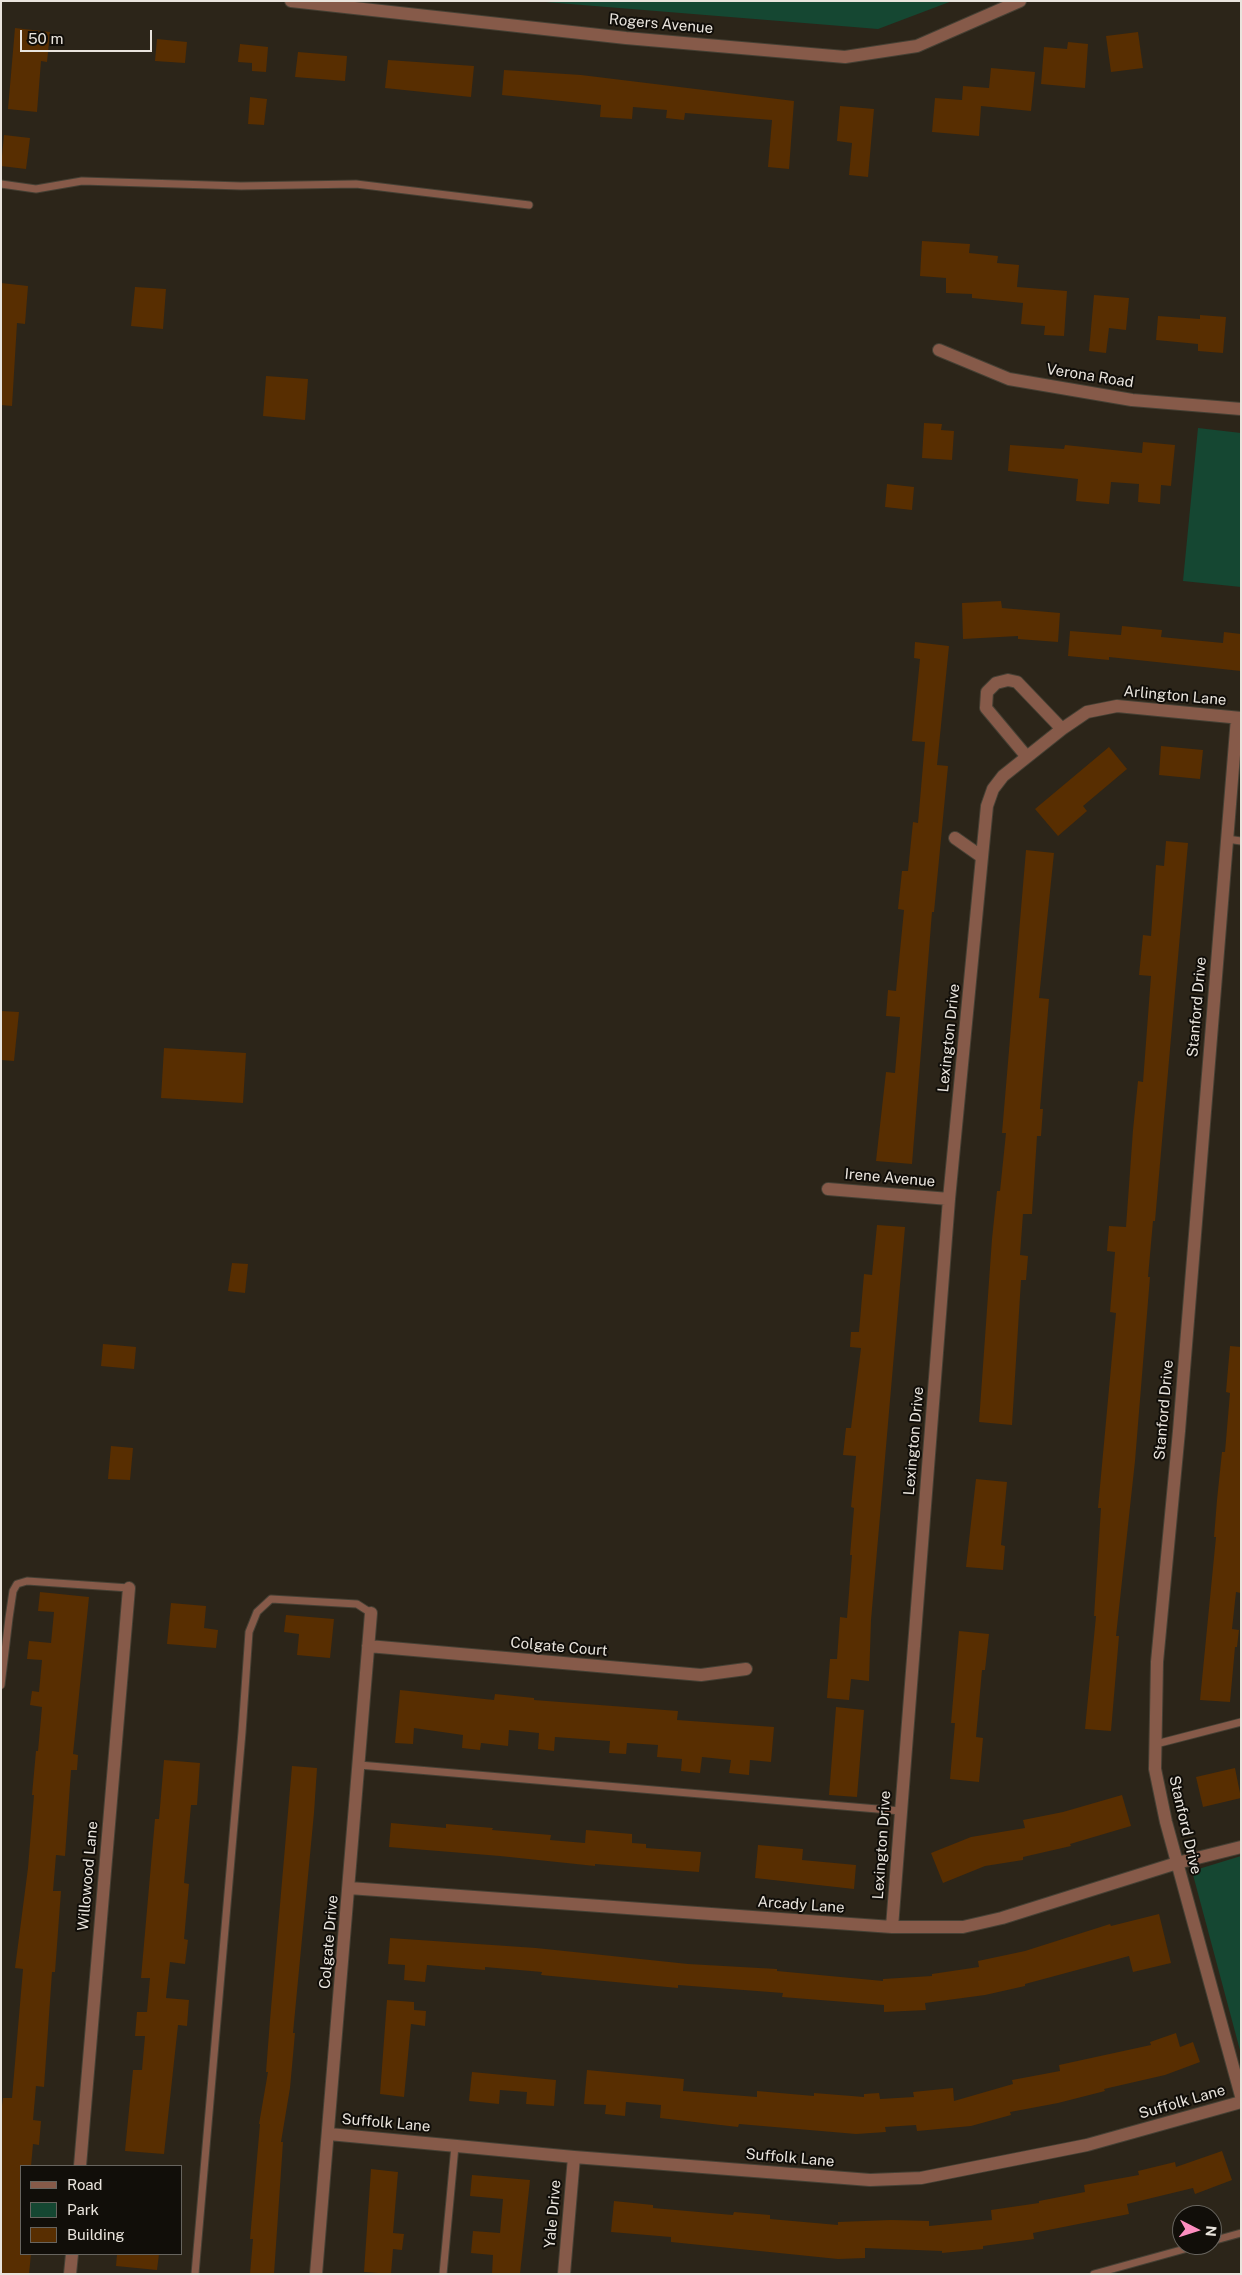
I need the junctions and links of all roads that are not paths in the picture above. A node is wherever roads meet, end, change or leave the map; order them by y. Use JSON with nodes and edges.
{"nodes":[{"id":1,"x":291,"y":1,"type":"edge"},
{"id":2,"x":1020,"y":1,"type":"edge"},
{"id":3,"x":1,"y":184,"type":"edge"},
{"id":4,"x":529,"y":205,"type":"dead end"},
{"id":5,"x":939,"y":350,"type":"dead end"},
{"id":6,"x":1241,"y":409,"type":"edge"},
{"id":7,"x":1239,"y":718,"type":"edge"},
{"id":8,"x":1062,"y":729,"type":"junction"},
{"id":9,"x":1027,"y":757,"type":"junction"},
{"id":10,"x":955,"y":838,"type":"dead end"},
{"id":11,"x":1227,"y":839,"type":"junction"},
{"id":12,"x":1241,"y":840,"type":"edge"},
{"id":13,"x":982,"y":857,"type":"junction"},
{"id":14,"x":972,"y":958,"type":"joint"},
{"id":15,"x":828,"y":1189,"type":"dead end"},
{"id":16,"x":949,"y":1199,"type":"junction"},
{"id":17,"x":129,"y":1588,"type":"joint"},
{"id":18,"x":371,"y":1613,"type":"joint"},
{"id":19,"x":368,"y":1646,"type":"junction"},
{"id":20,"x":746,"y":1669,"type":"dead end"},
{"id":21,"x":1,"y":1685,"type":"edge"},
{"id":22,"x":1241,"y":1722,"type":"edge"},
{"id":23,"x":1156,"y":1744,"type":"junction"},
{"id":24,"x":359,"y":1765,"type":"junction"},
{"id":25,"x":901,"y":1811,"type":"junction"},
{"id":26,"x":1241,"y":1847,"type":"edge"},
{"id":27,"x":1177,"y":1863,"type":"junction"},
{"id":28,"x":350,"y":1888,"type":"junction"},
{"id":29,"x":892,"y":1927,"type":"junction"},
{"id":30,"x":1241,"y":2096,"type":"edge"},
{"id":31,"x":1241,"y":2102,"type":"edge"},
{"id":32,"x":328,"y":2134,"type":"junction"},
{"id":33,"x":455,"y":2146,"type":"junction"},
{"id":34,"x":574,"y":2157,"type":"junction"},
{"id":35,"x":80,"y":2165,"type":"edge"},
{"id":36,"x":1241,"y":2233,"type":"edge"},
{"id":37,"x":1222,"y":2238,"type":"edge"},
{"id":38,"x":1172,"y":2252,"type":"edge"},
{"id":39,"x":72,"y":2255,"type":"edge"},
{"id":40,"x":70,"y":2274,"type":"edge"},
{"id":41,"x":194,"y":2274,"type":"edge"},
{"id":42,"x":316,"y":2274,"type":"edge"},
{"id":43,"x":443,"y":2274,"type":"edge"},
{"id":44,"x":564,"y":2274,"type":"edge"},
{"id":45,"x":1094,"y":2274,"type":"edge"}],
"edges":[{"from":1,"to":2,"type":"street","name":"Rogers Avenue"},
{"from":3,"to":4,"type":"lane"},
{"from":5,"to":6,"type":"street","name":"Verona Road"},
{"from":7,"to":8,"type":"street","name":"Arlington Lane"},
{"from":7,"to":11,"type":"street","name":"Stanford Drive"},
{"from":8,"to":9,"type":"street","name":"Arlington Lane"},
{"from":8,"to":9,"type":"street"},
{"from":9,"to":13,"type":"street","name":"Arlington Lane"},
{"from":10,"to":13,"type":"street"},
{"from":11,"to":12,"type":"lane"},
{"from":11,"to":23,"type":"street","name":"Stanford Drive"},
{"from":13,"to":14,"type":"street","name":"Arlington Lane"},
{"from":14,"to":16,"type":"street","name":"Lexington Drive"},
{"from":15,"to":16,"type":"street","name":"Irene Avenue"},
{"from":16,"to":25,"type":"street","name":"Lexington Drive"},
{"from":17,"to":21,"type":"lane"},
{"from":17,"to":35,"type":"street","name":"Willowood Lane"},
{"from":18,"to":19,"type":"street","name":"Colgate Drive"},
{"from":18,"to":41,"type":"lane"},
{"from":19,"to":20,"type":"street","name":"Colgate Court"},
{"from":19,"to":24,"type":"street","name":"Colgate Drive"},
{"from":22,"to":23,"type":"lane"},
{"from":23,"to":27,"type":"street","name":"Stanford Drive"},
{"from":24,"to":25,"type":"lane"},
{"from":24,"to":28,"type":"street","name":"Colgate Drive"},
{"from":25,"to":29,"type":"street","name":"Lexington Drive"},
{"from":26,"to":27,"type":"street","name":"Arcady Lane"},
{"from":27,"to":29,"type":"street","name":"Arcady Lane"},
{"from":27,"to":30,"type":"street","name":"Stanford Drive"},
{"from":28,"to":29,"type":"street","name":"Arcady Lane"},
{"from":28,"to":32,"type":"street","name":"Colgate Drive"},
{"from":31,"to":34,"type":"street","name":"Suffolk Lane"},
{"from":32,"to":33,"type":"street","name":"Suffolk Lane"},
{"from":32,"to":42,"type":"street","name":"Colgate Drive"},
{"from":33,"to":34,"type":"street","name":"Suffolk Lane"},
{"from":33,"to":43,"type":"lane"},
{"from":34,"to":44,"type":"street","name":"Yale Drive"},
{"from":36,"to":37,"type":"lane"},
{"from":38,"to":45,"type":"lane"},
{"from":39,"to":40,"type":"street"}]}
